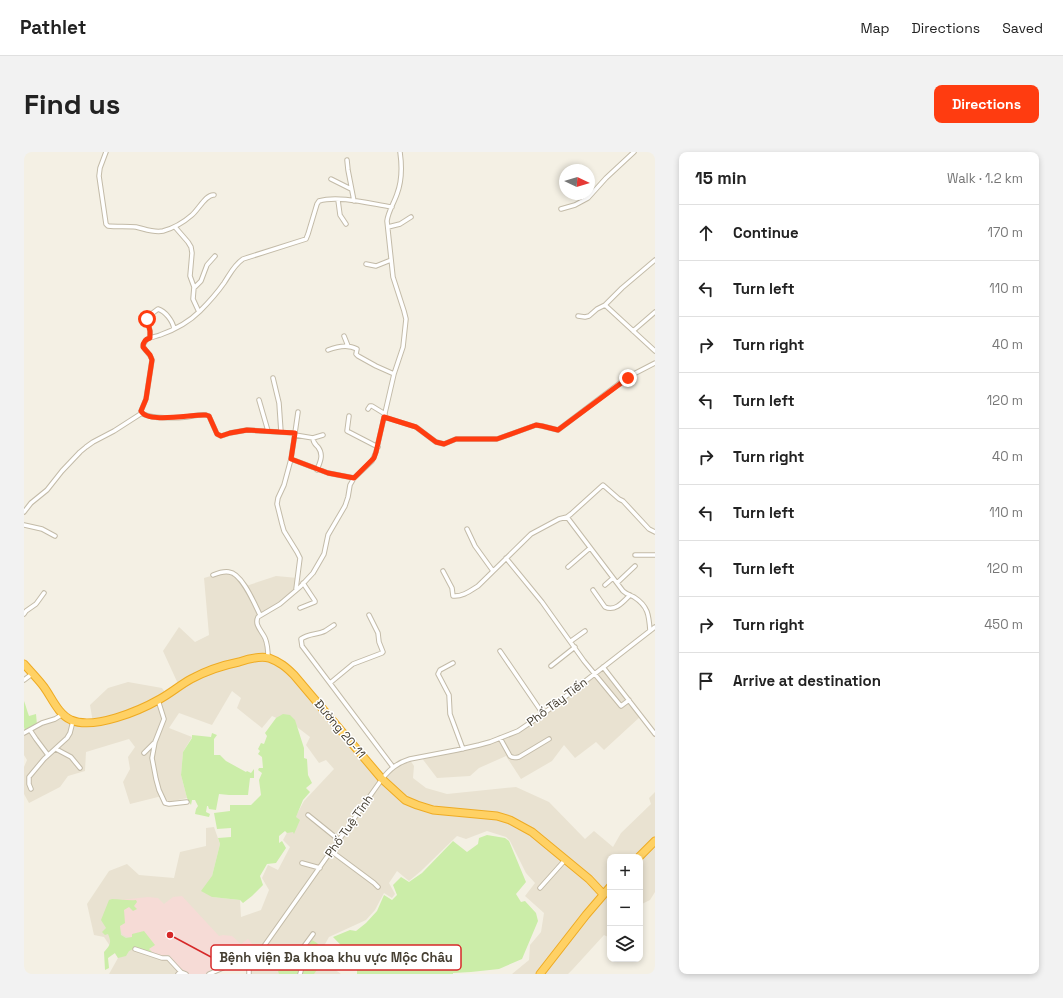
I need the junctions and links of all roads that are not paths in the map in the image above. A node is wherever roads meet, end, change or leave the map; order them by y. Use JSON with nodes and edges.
{"nodes":[{"id":1,"x":106,"y":152,"type":"edge"},
{"id":2,"x":400,"y":152,"type":"edge"},
{"id":3,"x":634,"y":152,"type":"edge"},
{"id":4,"x":347,"y":160,"type":"dead end"},
{"id":5,"x":331,"y":180,"type":"dead end"},
{"id":6,"x":351,"y":189,"type":"junction"},
{"id":7,"x":214,"y":195,"type":"dead end"},
{"id":8,"x":338,"y":200,"type":"junction"},
{"id":9,"x":354,"y":201,"type":"junction"},
{"id":10,"x":392,"y":207,"type":"junction"},
{"id":11,"x":561,"y":209,"type":"dead end"},
{"id":12,"x":411,"y":217,"type":"dead end"},
{"id":13,"x":346,"y":224,"type":"dead end"},
{"id":14,"x":175,"y":226,"type":"junction"},
{"id":15,"x":388,"y":227,"type":"junction"},
{"id":16,"x":215,"y":256,"type":"dead end"},
{"id":17,"x":391,"y":260,"type":"junction"},
{"id":18,"x":655,"y":260,"type":"edge"},
{"id":19,"x":366,"y":264,"type":"dead end"},
{"id":20,"x":194,"y":288,"type":"junction"},
{"id":21,"x":605,"y":306,"type":"junction"},
{"id":22,"x":199,"y":312,"type":"junction"},
{"id":23,"x":655,"y":312,"type":"edge"},
{"id":24,"x":578,"y":316,"type":"dead end"},
{"id":25,"x":174,"y":329,"type":"junction"},
{"id":26,"x":633,"y":331,"type":"junction"},
{"id":27,"x":344,"y":336,"type":"dead end"},
{"id":28,"x":150,"y":338,"type":"junction"},
{"id":29,"x":348,"y":346,"type":"junction"},
{"id":30,"x":328,"y":350,"type":"dead end"},
{"id":31,"x":655,"y":351,"type":"edge"},
{"id":32,"x":655,"y":364,"type":"edge"},
{"id":33,"x":394,"y":374,"type":"junction"},
{"id":34,"x":273,"y":378,"type":"dead end"},
{"id":35,"x":259,"y":400,"type":"dead end"},
{"id":36,"x":368,"y":409,"type":"dead end"},
{"id":37,"x":298,"y":412,"type":"dead end"},
{"id":38,"x":142,"y":413,"type":"junction"},
{"id":39,"x":349,"y":416,"type":"dead end"},
{"id":40,"x":384,"y":416,"type":"junction"},
{"id":41,"x":268,"y":431,"type":"junction"},
{"id":42,"x":281,"y":432,"type":"junction"},
{"id":43,"x":295,"y":434,"type":"junction"},
{"id":44,"x":323,"y":435,"type":"dead end"},
{"id":45,"x":313,"y":438,"type":"junction"},
{"id":46,"x":378,"y":447,"type":"junction"},
{"id":47,"x":291,"y":459,"type":"junction"},
{"id":48,"x":317,"y":470,"type":"junction"},
{"id":49,"x":354,"y":478,"type":"junction"},
{"id":50,"x":24,"y":512,"type":"edge"},
{"id":51,"x":567,"y":517,"type":"junction"},
{"id":52,"x":24,"y":525,"type":"edge"},
{"id":53,"x":467,"y":529,"type":"dead end"},
{"id":54,"x":655,"y":532,"type":"edge"},
{"id":55,"x":55,"y":536,"type":"dead end"},
{"id":56,"x":590,"y":548,"type":"junction"},
{"id":57,"x":635,"y":555,"type":"dead end"},
{"id":58,"x":655,"y":555,"type":"edge"},
{"id":59,"x":506,"y":558,"type":"junction"},
{"id":60,"x":635,"y":566,"type":"dead end"},
{"id":61,"x":568,"y":567,"type":"dead end"},
{"id":62,"x":443,"y":571,"type":"dead end"},
{"id":63,"x":493,"y":571,"type":"junction"},
{"id":64,"x":213,"y":575,"type":"dead end"},
{"id":65,"x":613,"y":578,"type":"junction"},
{"id":66,"x":303,"y":583,"type":"junction"},
{"id":67,"x":617,"y":583,"type":"junction"},
{"id":68,"x":605,"y":585,"type":"dead end"},
{"id":69,"x":296,"y":589,"type":"junction"},
{"id":70,"x":593,"y":590,"type":"dead end"},
{"id":71,"x":44,"y":593,"type":"dead end"},
{"id":72,"x":630,"y":596,"type":"junction"},
{"id":73,"x":300,"y":608,"type":"dead end"},
{"id":74,"x":24,"y":614,"type":"edge"},
{"id":75,"x":260,"y":615,"type":"junction"},
{"id":76,"x":369,"y":615,"type":"dead end"},
{"id":77,"x":334,"y":625,"type":"dead end"},
{"id":78,"x":655,"y":627,"type":"edge"},
{"id":79,"x":585,"y":631,"type":"dead end"},
{"id":80,"x":650,"y":631,"type":"junction"},
{"id":81,"x":571,"y":641,"type":"junction"},
{"id":82,"x":575,"y":647,"type":"junction"},
{"id":83,"x":500,"y":650,"type":"dead end"},
{"id":84,"x":268,"y":658,"type":"junction"},
{"id":85,"x":453,"y":662,"type":"dead end"},
{"id":86,"x":24,"y":664,"type":"edge"},
{"id":87,"x":551,"y":666,"type":"dead end"},
{"id":88,"x":603,"y":667,"type":"junction"},
{"id":89,"x":32,"y":674,"type":"junction"},
{"id":90,"x":595,"y":674,"type":"junction"},
{"id":91,"x":24,"y":680,"type":"edge"},
{"id":92,"x":330,"y":683,"type":"junction"},
{"id":93,"x":158,"y":700,"type":"junction"},
{"id":94,"x":628,"y":700,"type":"junction"},
{"id":95,"x":63,"y":714,"type":"junction"},
{"id":96,"x":543,"y":714,"type":"junction"},
{"id":97,"x":73,"y":721,"type":"junction"},
{"id":98,"x":30,"y":730,"type":"junction"},
{"id":99,"x":24,"y":734,"type":"edge"},
{"id":100,"x":655,"y":734,"type":"edge"},
{"id":101,"x":500,"y":738,"type":"junction"},
{"id":102,"x":549,"y":739,"type":"dead end"},
{"id":103,"x":155,"y":742,"type":"junction"},
{"id":104,"x":56,"y":749,"type":"junction"},
{"id":105,"x":463,"y":749,"type":"junction"},
{"id":106,"x":144,"y":753,"type":"dead end"},
{"id":107,"x":48,"y":755,"type":"junction"},
{"id":108,"x":393,"y":767,"type":"junction"},
{"id":109,"x":80,"y":768,"type":"dead end"},
{"id":110,"x":382,"y":780,"type":"junction"},
{"id":111,"x":31,"y":789,"type":"dead end"},
{"id":112,"x":187,"y":802,"type":"dead end"},
{"id":113,"x":308,"y":815,"type":"dead end"},
{"id":114,"x":339,"y":840,"type":"junction"},
{"id":115,"x":655,"y":841,"type":"edge"},
{"id":116,"x":331,"y":851,"type":"junction"},
{"id":117,"x":642,"y":854,"type":"edge"},
{"id":118,"x":565,"y":860,"type":"junction"},
{"id":119,"x":302,"y":863,"type":"dead end"},
{"id":120,"x":320,"y":868,"type":"junction"},
{"id":121,"x":378,"y":887,"type":"dead end"},
{"id":122,"x":540,"y":888,"type":"dead end"},
{"id":123,"x":607,"y":890,"type":"edge"},
{"id":124,"x":602,"y":894,"type":"junction"},
{"id":125,"x":313,"y":934,"type":"dead end"},
{"id":126,"x":136,"y":950,"type":"dead end"},
{"id":127,"x":258,"y":954,"type":"junction"},
{"id":128,"x":180,"y":973,"type":"edge"},
{"id":129,"x":186,"y":974,"type":"edge"},
{"id":130,"x":210,"y":974,"type":"edge"},
{"id":131,"x":249,"y":974,"type":"edge"},
{"id":132,"x":300,"y":974,"type":"edge"},
{"id":133,"x":540,"y":974,"type":"edge"}],
"edges":[{"from":1,"to":14,"type":"street"},
{"from":2,"to":10,"type":"street"},
{"from":3,"to":11,"type":"street"},
{"from":4,"to":6,"type":"street"},
{"from":5,"to":6,"type":"street"},
{"from":6,"to":9,"type":"street"},
{"from":7,"to":14,"type":"street"},
{"from":8,"to":9,"type":"street"},
{"from":8,"to":13,"type":"street"},
{"from":8,"to":22,"type":"street"},
{"from":9,"to":10,"type":"street"},
{"from":10,"to":15,"type":"street"},
{"from":12,"to":15,"type":"street"},
{"from":14,"to":20,"type":"street"},
{"from":15,"to":17,"type":"street"},
{"from":16,"to":20,"type":"street"},
{"from":17,"to":19,"type":"street"},
{"from":17,"to":33,"type":"street"},
{"from":18,"to":21,"type":"street"},
{"from":20,"to":22,"type":"street"},
{"from":21,"to":24,"type":"street"},
{"from":21,"to":26,"type":"street"},
{"from":22,"to":25,"type":"street"},
{"from":23,"to":26,"type":"street"},
{"from":25,"to":28,"type":"street"},
{"from":25,"to":28,"type":"street"},
{"from":26,"to":31,"type":"street"},
{"from":27,"to":29,"type":"street"},
{"from":28,"to":38,"type":"street"},
{"from":29,"to":30,"type":"street"},
{"from":29,"to":33,"type":"street"},
{"from":32,"to":40,"type":"street"},
{"from":33,"to":40,"type":"street"},
{"from":34,"to":42,"type":"street"},
{"from":35,"to":41,"type":"street"},
{"from":36,"to":40,"type":"street"},
{"from":37,"to":43,"type":"street"},
{"from":38,"to":41,"type":"street"},
{"from":38,"to":50,"type":"street"},
{"from":39,"to":46,"type":"street"},
{"from":40,"to":46,"type":"street"},
{"from":41,"to":42,"type":"street"},
{"from":42,"to":43,"type":"street"},
{"from":43,"to":45,"type":"street"},
{"from":43,"to":47,"type":"street"},
{"from":44,"to":45,"type":"street"},
{"from":45,"to":48,"type":"street"},
{"from":46,"to":49,"type":"street"},
{"from":47,"to":48,"type":"street"},
{"from":47,"to":69,"type":"street"},
{"from":48,"to":49,"type":"street"},
{"from":49,"to":66,"type":"street"},
{"from":51,"to":54,"type":"street"},
{"from":51,"to":56,"type":"street"},
{"from":51,"to":59,"type":"street"},
{"from":52,"to":55,"type":"street"},
{"from":53,"to":63,"type":"street"},
{"from":56,"to":61,"type":"street"},
{"from":56,"to":65,"type":"street"},
{"from":57,"to":58,"type":"street"},
{"from":59,"to":63,"type":"street"},
{"from":59,"to":81,"type":"street"},
{"from":60,"to":67,"type":"street"},
{"from":62,"to":63,"type":"street"},
{"from":64,"to":75,"type":"street"},
{"from":65,"to":67,"type":"street"},
{"from":65,"to":68,"type":"street"},
{"from":66,"to":69,"type":"street"},
{"from":66,"to":73,"type":"street"},
{"from":67,"to":72,"type":"street"},
{"from":69,"to":75,"type":"street"},
{"from":70,"to":72,"type":"street"},
{"from":71,"to":74,"type":"street"},
{"from":72,"to":80,"type":"street"},
{"from":75,"to":84,"type":"street"},
{"from":76,"to":92,"type":"street"},
{"from":77,"to":92,"type":"street"},
{"from":78,"to":80,"type":"street","name":"Phố Tây Tiến"},
{"from":79,"to":81,"type":"street"},
{"from":80,"to":88,"type":"street","name":"Phố Tây Tiến"},
{"from":81,"to":82,"type":"street"},
{"from":82,"to":87,"type":"street"},
{"from":82,"to":90,"type":"street"},
{"from":83,"to":96,"type":"street"},
{"from":84,"to":93,"type":"highway"},
{"from":84,"to":110,"type":"highway","name":"Đường 20-11"},
{"from":85,"to":105,"type":"street"},
{"from":86,"to":89,"type":"highway"},
{"from":88,"to":90,"type":"street","name":"Phố Tây Tiến"},
{"from":88,"to":94,"type":"street"},
{"from":89,"to":91,"type":"street"},
{"from":89,"to":95,"type":"highway"},
{"from":90,"to":94,"type":"street"},
{"from":90,"to":96,"type":"street","name":"Phố Tây Tiến"},
{"from":92,"to":108,"type":"street"},
{"from":93,"to":97,"type":"highway"},
{"from":93,"to":103,"type":"street"},
{"from":94,"to":100,"type":"street"},
{"from":95,"to":97,"type":"highway"},
{"from":95,"to":98,"type":"street"},
{"from":96,"to":101,"type":"street","name":"Phố Tây Tiến"},
{"from":97,"to":104,"type":"street"},
{"from":98,"to":99,"type":"street"},
{"from":98,"to":107,"type":"street"},
{"from":101,"to":102,"type":"street"},
{"from":101,"to":105,"type":"street","name":"Phố Tây Tiến"},
{"from":103,"to":106,"type":"street"},
{"from":103,"to":112,"type":"street"},
{"from":104,"to":107,"type":"street"},
{"from":104,"to":109,"type":"street"},
{"from":105,"to":108,"type":"street","name":"Phố Tây Tiến"},
{"from":107,"to":111,"type":"street"},
{"from":108,"to":110,"type":"street","name":"Phố Tây Tiến"},
{"from":110,"to":114,"type":"street","name":"Phố Tuệ Tĩnh"},
{"from":110,"to":118,"type":"highway","name":"Đường 20-11"},
{"from":113,"to":114,"type":"street"},
{"from":114,"to":116,"type":"street","name":"Phố Tuệ Tĩnh"},
{"from":115,"to":117,"type":"highway"},
{"from":116,"to":120,"type":"street","name":"Phố Tuệ Tĩnh"},
{"from":116,"to":121,"type":"street"},
{"from":118,"to":122,"type":"street"},
{"from":118,"to":124,"type":"highway","name":"Đường 20-11"},
{"from":119,"to":120,"type":"street"},
{"from":120,"to":127,"type":"street","name":"Phố Tuệ Tĩnh"},
{"from":123,"to":124,"type":"highway"},
{"from":124,"to":133,"type":"highway"},
{"from":125,"to":132,"type":"street"},
{"from":126,"to":128,"type":"street"},
{"from":127,"to":130,"type":"street"},
{"from":127,"to":131,"type":"street"},
{"from":128,"to":129,"type":"street"}]}
